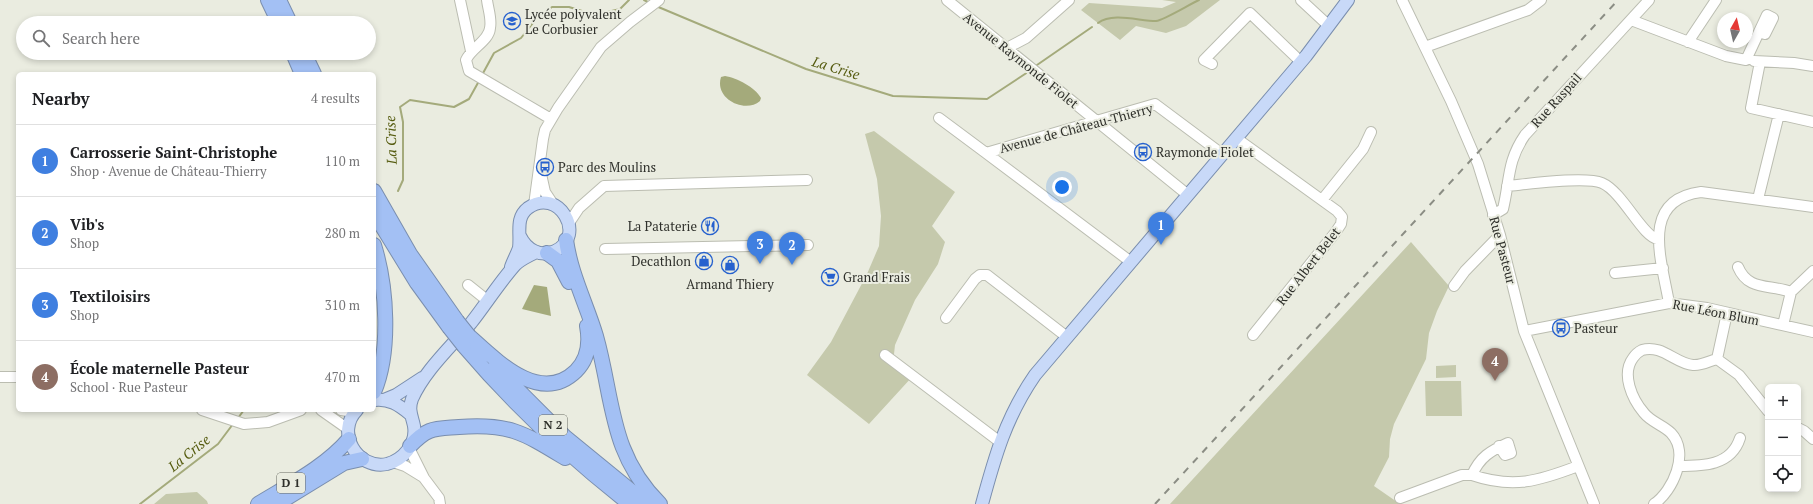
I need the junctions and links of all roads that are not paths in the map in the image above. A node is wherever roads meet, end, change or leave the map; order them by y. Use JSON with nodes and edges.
{"nodes":[{"id":1,"x":268,"y":0,"type":"edge"},
{"id":2,"x":279,"y":0,"type":"edge"},
{"id":3,"x":460,"y":0,"type":"edge"},
{"id":4,"x":487,"y":0,"type":"edge"},
{"id":5,"x":660,"y":0,"type":"edge"},
{"id":6,"x":946,"y":0,"type":"edge"},
{"id":7,"x":1069,"y":0,"type":"edge"},
{"id":8,"x":1301,"y":0,"type":"edge"},
{"id":9,"x":1348,"y":0,"type":"edge"},
{"id":10,"x":1402,"y":0,"type":"edge"},
{"id":11,"x":1541,"y":0,"type":"edge"},
{"id":12,"x":1649,"y":0,"type":"edge"},
{"id":13,"x":1716,"y":0,"type":"edge"},
{"id":14,"x":276,"y":16,"type":"edge"},
{"id":15,"x":287,"y":16,"type":"edge"},
{"id":16,"x":1631,"y":20,"type":"junction"},
{"id":17,"x":1329,"y":26,"type":"junction"},
{"id":18,"x":1759,"y":32,"type":"dead end"},
{"id":19,"x":1026,"y":38,"type":"junction"},
{"id":20,"x":1688,"y":42,"type":"junction"},
{"id":21,"x":1425,"y":47,"type":"junction"},
{"id":22,"x":1007,"y":48,"type":"junction"},
{"id":23,"x":471,"y":51,"type":"junction"},
{"id":24,"x":1017,"y":56,"type":"junction"},
{"id":25,"x":296,"y":60,"type":"edge"},
{"id":26,"x":307,"y":60,"type":"edge"},
{"id":27,"x":1746,"y":60,"type":"junction"},
{"id":28,"x":1301,"y":62,"type":"junction"},
{"id":29,"x":1760,"y":62,"type":"junction"},
{"id":30,"x":1212,"y":64,"type":"dead end"},
{"id":31,"x":1813,"y":66,"type":"edge"},
{"id":32,"x":301,"y":72,"type":"edge"},
{"id":33,"x":313,"y":72,"type":"edge"},
{"id":34,"x":1779,"y":114,"type":"junction"},
{"id":35,"x":939,"y":118,"type":"dead end"},
{"id":36,"x":551,"y":119,"type":"junction"},
{"id":37,"x":1096,"y":121,"type":"junction"},
{"id":38,"x":1813,"y":122,"type":"edge"},
{"id":39,"x":1371,"y":132,"type":"dead end"},
{"id":40,"x":1236,"y":138,"type":"junction"},
{"id":41,"x":986,"y":153,"type":"junction"},
{"id":42,"x":1222,"y":154,"type":"junction"},
{"id":43,"x":539,"y":168,"type":"junction"},
{"id":44,"x":808,"y":180,"type":"dead end"},
{"id":45,"x":1506,"y":186,"type":"junction"},
{"id":46,"x":376,"y":194,"type":"edge"},
{"id":47,"x":1188,"y":194,"type":"junction"},
{"id":48,"x":1758,"y":199,"type":"junction"},
{"id":49,"x":1322,"y":200,"type":"junction"},
{"id":50,"x":553,"y":204,"type":"junction"},
{"id":51,"x":534,"y":205,"type":"junction"},
{"id":52,"x":1813,"y":207,"type":"edge"},
{"id":53,"x":1493,"y":215,"type":"junction"},
{"id":54,"x":376,"y":216,"type":"edge"},
{"id":55,"x":566,"y":217,"type":"junction"},
{"id":56,"x":1500,"y":235,"type":"junction"},
{"id":57,"x":520,"y":236,"type":"junction"},
{"id":58,"x":1658,"y":239,"type":"junction"},
{"id":59,"x":566,"y":240,"type":"junction"},
{"id":60,"x":808,"y":245,"type":"dead end"},
{"id":61,"x":605,"y":249,"type":"dead end"},
{"id":62,"x":376,"y":252,"type":"edge"},
{"id":63,"x":541,"y":253,"type":"junction"},
{"id":64,"x":1130,"y":262,"type":"junction"},
{"id":65,"x":1738,"y":267,"type":"dead end"},
{"id":66,"x":1663,"y":268,"type":"junction"},
{"id":67,"x":1813,"y":271,"type":"edge"},
{"id":68,"x":1615,"y":273,"type":"dead end"},
{"id":69,"x":507,"y":276,"type":"junction"},
{"id":70,"x":468,"y":285,"type":"dead end"},
{"id":71,"x":1454,"y":286,"type":"dead end"},
{"id":72,"x":1791,"y":292,"type":"junction"},
{"id":73,"x":488,"y":300,"type":"junction"},
{"id":74,"x":1669,"y":303,"type":"junction"},
{"id":75,"x":1727,"y":313,"type":"junction"},
{"id":76,"x":946,"y":318,"type":"dead end"},
{"id":77,"x":453,"y":324,"type":"junction"},
{"id":78,"x":1783,"y":325,"type":"junction"},
{"id":79,"x":1524,"y":332,"type":"junction"},
{"id":80,"x":1813,"y":332,"type":"edge"},
{"id":81,"x":1253,"y":335,"type":"dead end"},
{"id":82,"x":1067,"y":337,"type":"junction"},
{"id":83,"x":467,"y":341,"type":"junction"},
{"id":84,"x":885,"y":355,"type":"dead end"},
{"id":85,"x":1717,"y":359,"type":"junction"},
{"id":86,"x":426,"y":375,"type":"junction"},
{"id":87,"x":0,"y":377,"type":"edge"},
{"id":88,"x":16,"y":377,"type":"edge"},
{"id":89,"x":377,"y":397,"type":"edge"},
{"id":90,"x":1765,"y":407,"type":"edge"},
{"id":91,"x":208,"y":412,"type":"edge"},
{"id":92,"x":296,"y":412,"type":"edge"},
{"id":93,"x":323,"y":412,"type":"edge"},
{"id":94,"x":356,"y":412,"type":"edge"},
{"id":95,"x":410,"y":414,"type":"junction"},
{"id":96,"x":1801,"y":430,"type":"edge"},
{"id":97,"x":348,"y":434,"type":"junction"},
{"id":98,"x":1740,"y":438,"type":"dead end"},
{"id":99,"x":1813,"y":439,"type":"edge"},
{"id":100,"x":1000,"y":442,"type":"junction"},
{"id":101,"x":1499,"y":446,"type":"dead end"},
{"id":102,"x":409,"y":447,"type":"junction"},
{"id":103,"x":362,"y":459,"type":"junction"},
{"id":104,"x":392,"y":462,"type":"junction"},
{"id":105,"x":1578,"y":466,"type":"junction"},
{"id":106,"x":1678,"y":466,"type":"junction"},
{"id":107,"x":1472,"y":475,"type":"junction"},
{"id":108,"x":424,"y":478,"type":"junction"},
{"id":109,"x":598,"y":479,"type":"junction"},
{"id":110,"x":1400,"y":498,"type":"dead end"},
{"id":111,"x":258,"y":504,"type":"edge"},
{"id":112,"x":277,"y":504,"type":"edge"},
{"id":113,"x":440,"y":504,"type":"edge"},
{"id":114,"x":630,"y":504,"type":"edge"},
{"id":115,"x":647,"y":504,"type":"edge"},
{"id":116,"x":660,"y":504,"type":"edge"},
{"id":117,"x":982,"y":504,"type":"edge"},
{"id":118,"x":1594,"y":504,"type":"edge"},
{"id":119,"x":1654,"y":504,"type":"edge"}],
"edges":[{"from":1,"to":14,"type":"highway"},
{"from":2,"to":15,"type":"highway"},
{"from":3,"to":23,"type":"street"},
{"from":4,"to":23,"type":"street"},
{"from":5,"to":36,"type":"street"},
{"from":6,"to":22,"type":"street","name":"Avenue Raymonde Fiolet"},
{"from":7,"to":19,"type":"street"},
{"from":8,"to":17,"type":"street"},
{"from":9,"to":17,"type":"main road"},
{"from":10,"to":21,"type":"street","name":"Rue Pasteur"},
{"from":11,"to":21,"type":"street"},
{"from":12,"to":16,"type":"street","name":"Rue Raspail"},
{"from":13,"to":20,"type":"street"},
{"from":16,"to":20,"type":"street"},
{"from":16,"to":45,"type":"street","name":"Rue Raspail"},
{"from":17,"to":28,"type":"main road"},
{"from":18,"to":27,"type":"street"},
{"from":19,"to":22,"type":"street"},
{"from":19,"to":24,"type":"street"},
{"from":20,"to":27,"type":"street"},
{"from":21,"to":53,"type":"street","name":"Rue Pasteur"},
{"from":22,"to":24,"type":"street","name":"Avenue Raymonde Fiolet"},
{"from":23,"to":36,"type":"street"},
{"from":24,"to":37,"type":"street","name":"Avenue Raymonde Fiolet"},
{"from":25,"to":32,"type":"highway"},
{"from":26,"to":33,"type":"highway"},
{"from":27,"to":29,"type":"street"},
{"from":28,"to":30,"type":"street"},
{"from":28,"to":40,"type":"main road"},
{"from":29,"to":31,"type":"street"},
{"from":29,"to":34,"type":"street"},
{"from":34,"to":38,"type":"street"},
{"from":34,"to":48,"type":"street"},
{"from":35,"to":41,"type":"street","name":"Avenue de Château-Thierry"},
{"from":36,"to":43,"type":"street"},
{"from":37,"to":41,"type":"street","name":"Avenue de Château-Thierry"},
{"from":37,"to":42,"type":"street","name":"Avenue de Château-Thierry"},
{"from":37,"to":47,"type":"street","name":"Avenue Raymonde Fiolet"},
{"from":39,"to":49,"type":"street"},
{"from":40,"to":42,"type":"main road"},
{"from":40,"to":49,"type":"street","name":"Rue Albert Belet"},
{"from":41,"to":64,"type":"street","name":"Avenue de Château-Thierry"},
{"from":42,"to":47,"type":"main road"},
{"from":43,"to":50,"type":"street"},
{"from":43,"to":51,"type":"street"},
{"from":44,"to":55,"type":"street"},
{"from":45,"to":53,"type":"street","name":"Rue Raspail"},
{"from":45,"to":58,"type":"street"},
{"from":46,"to":77,"type":"highway","number":"N 2"},
{"from":47,"to":64,"type":"main road"},
{"from":48,"to":52,"type":"street"},
{"from":48,"to":58,"type":"street"},
{"from":49,"to":81,"type":"street","name":"Rue Albert Belet"},
{"from":50,"to":51,"type":"main road"},
{"from":50,"to":55,"type":"main road"},
{"from":51,"to":57,"type":"main road"},
{"from":53,"to":56,"type":"street","name":"Rue Pasteur"},
{"from":54,"to":77,"type":"highway","number":"N 2"},
{"from":55,"to":59,"type":"main road"},
{"from":56,"to":71,"type":"street"},
{"from":56,"to":79,"type":"street","name":"Rue Pasteur"},
{"from":57,"to":63,"type":"main road"},
{"from":57,"to":69,"type":"main road"},
{"from":58,"to":66,"type":"street"},
{"from":59,"to":63,"type":"main road"},
{"from":59,"to":116,"type":"highway"},
{"from":60,"to":61,"type":"street"},
{"from":62,"to":89,"type":"highway"},
{"from":63,"to":69,"type":"main road"},
{"from":63,"to":83,"type":"highway"},
{"from":64,"to":82,"type":"main road"},
{"from":65,"to":72,"type":"street"},
{"from":66,"to":68,"type":"street"},
{"from":66,"to":74,"type":"street"},
{"from":67,"to":72,"type":"street"},
{"from":69,"to":73,"type":"main road"},
{"from":70,"to":73,"type":"street"},
{"from":72,"to":78,"type":"street"},
{"from":73,"to":86,"type":"main road"},
{"from":74,"to":75,"type":"street","name":"Rue Léon Blum"},
{"from":74,"to":79,"type":"street","name":"Rue Léon Blum"},
{"from":75,"to":78,"type":"street","name":"Rue Léon Blum"},
{"from":75,"to":85,"type":"street"},
{"from":76,"to":82,"type":"street"},
{"from":77,"to":83,"type":"highway","number":"N 2","bridge":true},
{"from":78,"to":80,"type":"street","name":"Rue Léon Blum"},
{"from":79,"to":105,"type":"street","name":"Rue Pasteur"},
{"from":82,"to":100,"type":"main road"},
{"from":83,"to":109,"type":"highway","number":"N 2"},
{"from":83,"to":115,"type":"highway","number":"N 2"},
{"from":84,"to":100,"type":"street"},
{"from":85,"to":90,"type":"street"},
{"from":85,"to":106,"type":"street"},
{"from":86,"to":89,"type":"main road"},
{"from":86,"to":95,"type":"main road"},
{"from":87,"to":88,"type":"street"},
{"from":89,"to":95,"type":"main road"},
{"from":91,"to":92,"type":"street"},
{"from":93,"to":97,"type":"street"},
{"from":94,"to":97,"type":"main road"},
{"from":95,"to":102,"type":"main road"},
{"from":96,"to":99,"type":"street"},
{"from":97,"to":103,"type":"main road"},
{"from":97,"to":111,"type":"highway","number":"D 1"},
{"from":98,"to":106,"type":"street"},
{"from":100,"to":117,"type":"main road"},
{"from":101,"to":107,"type":"street"},
{"from":102,"to":104,"type":"main road"},
{"from":102,"to":108,"type":"street"},
{"from":102,"to":109,"type":"highway"},
{"from":103,"to":104,"type":"main road"},
{"from":103,"to":112,"type":"highway","number":"D 1"},
{"from":104,"to":108,"type":"street"},
{"from":105,"to":107,"type":"street"},
{"from":105,"to":118,"type":"street","name":"Rue Pasteur"},
{"from":106,"to":119,"type":"street"},
{"from":107,"to":110,"type":"street"},
{"from":108,"to":113,"type":"street"},
{"from":109,"to":114,"type":"highway","number":"N 2"}]}
